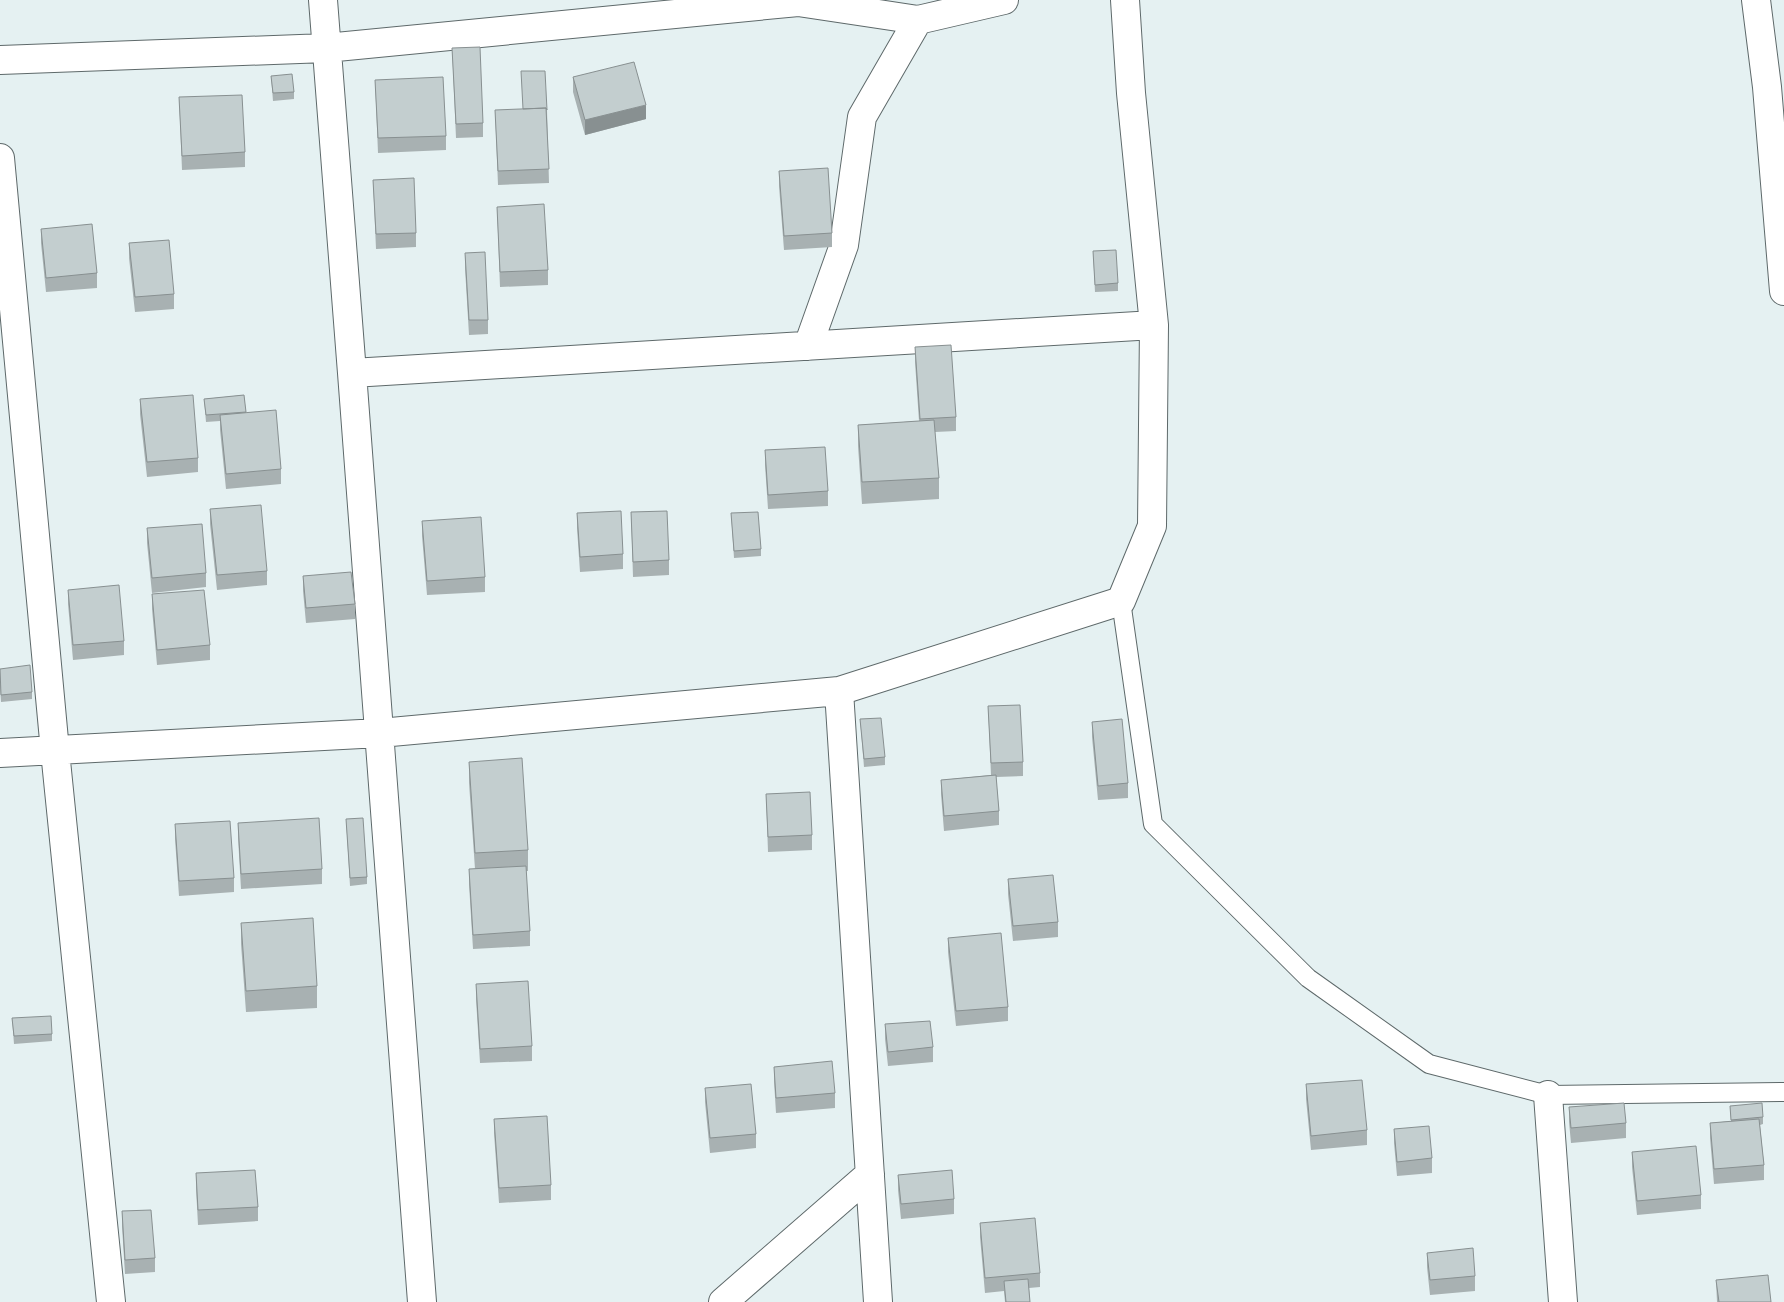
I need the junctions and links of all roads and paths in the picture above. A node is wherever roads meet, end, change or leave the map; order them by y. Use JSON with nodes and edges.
{"nodes":[{"id":1,"x":323,"y":0,"type":"edge"},
{"id":2,"x":1004,"y":0,"type":"edge"},
{"id":3,"x":1124,"y":0,"type":"edge"},
{"id":4,"x":1756,"y":0,"type":"edge"},
{"id":5,"x":918,"y":20,"type":"junction"},
{"id":6,"x":326,"y":48,"type":"junction"},
{"id":7,"x":0,"y":60,"type":"edge"},
{"id":8,"x":0,"y":158,"type":"edge"},
{"id":9,"x":1784,"y":291,"type":"edge"},
{"id":10,"x":1154,"y":325,"type":"junction"},
{"id":11,"x":808,"y":346,"type":"junction"},
{"id":12,"x":352,"y":373,"type":"junction"},
{"id":13,"x":1121,"y":601,"type":"junction"},
{"id":14,"x":839,"y":692,"type":"junction"},
{"id":15,"x":380,"y":734,"type":"junction"},
{"id":16,"x":55,"y":751,"type":"junction"},
{"id":17,"x":0,"y":754,"type":"edge"},
{"id":18,"x":1784,"y":1092,"type":"edge"},
{"id":19,"x":1548,"y":1095,"type":"junction"},
{"id":20,"x":870,"y":1174,"type":"junction"},
{"id":21,"x":111,"y":1302,"type":"edge"},
{"id":22,"x":422,"y":1302,"type":"edge"},
{"id":23,"x":723,"y":1302,"type":"edge"},
{"id":24,"x":878,"y":1302,"type":"edge"},
{"id":25,"x":1563,"y":1302,"type":"edge"}],
"edges":[{"from":1,"to":6,"type":"street"},
{"from":2,"to":5,"type":"street"},
{"from":3,"to":10,"type":"street"},
{"from":4,"to":9,"type":"street"},
{"from":5,"to":6,"type":"street"},
{"from":5,"to":11,"type":"street"},
{"from":6,"to":7,"type":"street"},
{"from":6,"to":12,"type":"street"},
{"from":8,"to":16,"type":"street"},
{"from":10,"to":11,"type":"street"},
{"from":10,"to":13,"type":"street"},
{"from":11,"to":12,"type":"street"},
{"from":12,"to":15,"type":"street"},
{"from":13,"to":14,"type":"street"},
{"from":13,"to":19,"type":"lane"},
{"from":14,"to":15,"type":"street"},
{"from":14,"to":20,"type":"street"},
{"from":15,"to":16,"type":"street"},
{"from":15,"to":22,"type":"street"},
{"from":16,"to":17,"type":"street"},
{"from":16,"to":21,"type":"street"},
{"from":18,"to":19,"type":"lane"},
{"from":19,"to":25,"type":"street"},
{"from":20,"to":23,"type":"street"},
{"from":20,"to":24,"type":"street"}]}
